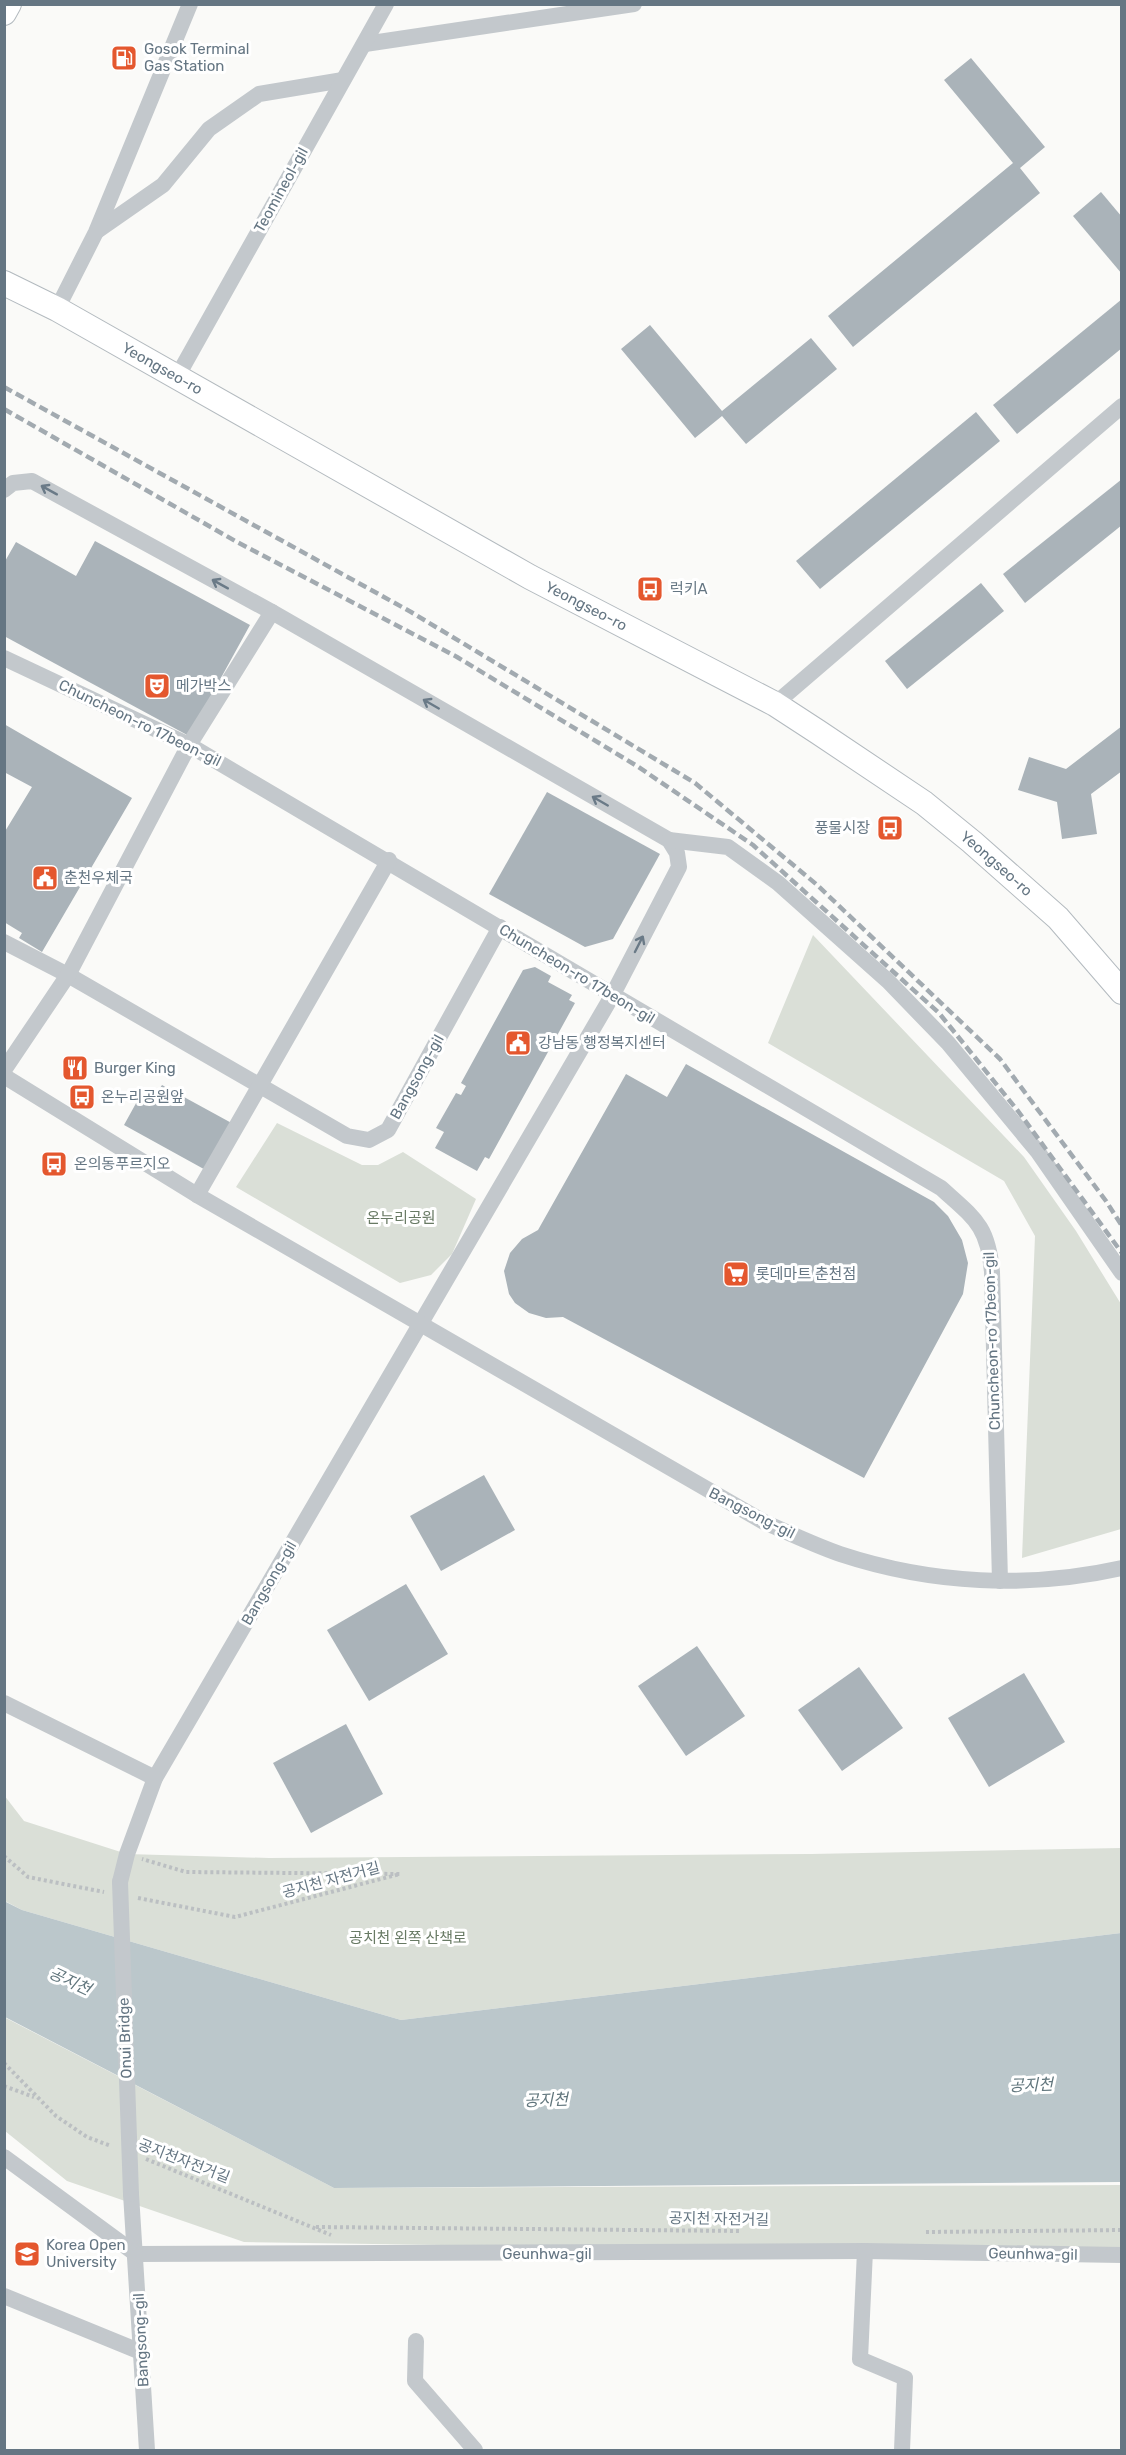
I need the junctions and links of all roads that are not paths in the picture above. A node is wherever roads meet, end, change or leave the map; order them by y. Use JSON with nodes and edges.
{"nodes":[{"id":1,"x":9,"y":4,"type":"edge"},
{"id":2,"x":190,"y":4,"type":"edge"},
{"id":3,"x":386,"y":4,"type":"edge"},
{"id":4,"x":634,"y":4,"type":"edge"},
{"id":5,"x":4,"y":14,"type":"edge"},
{"id":6,"x":365,"y":45,"type":"junction"},
{"id":7,"x":343,"y":81,"type":"junction"},
{"id":8,"x":96,"y":232,"type":"junction"},
{"id":9,"x":4,"y":283,"type":"edge"},
{"id":10,"x":57,"y":309,"type":"junction"},
{"id":11,"x":177,"y":376,"type":"junction"},
{"id":12,"x":1122,"y":405,"type":"edge"},
{"id":13,"x":4,"y":490,"type":"edge"},
{"id":14,"x":272,"y":612,"type":"junction"},
{"id":15,"x":4,"y":658,"type":"edge"},
{"id":16,"x":775,"y":704,"type":"junction"},
{"id":17,"x":189,"y":745,"type":"junction"},
{"id":18,"x":669,"y":840,"type":"junction"},
{"id":19,"x":389,"y":860,"type":"junction"},
{"id":20,"x":500,"y":927,"type":"junction"},
{"id":21,"x":4,"y":942,"type":"edge"},
{"id":22,"x":68,"y":975,"type":"junction"},
{"id":23,"x":1122,"y":992,"type":"edge"},
{"id":24,"x":612,"y":996,"type":"junction"},
{"id":25,"x":4,"y":1070,"type":"edge"},
{"id":26,"x":4,"y":1076,"type":"edge"},
{"id":27,"x":258,"y":1085,"type":"junction"},
{"id":28,"x":197,"y":1195,"type":"junction"},
{"id":29,"x":1122,"y":1273,"type":"edge"},
{"id":30,"x":419,"y":1325,"type":"junction"},
{"id":31,"x":1122,"y":1568,"type":"edge"},
{"id":32,"x":1000,"y":1581,"type":"junction"},
{"id":33,"x":4,"y":1703,"type":"edge"},
{"id":34,"x":155,"y":1778,"type":"junction"},
{"id":35,"x":114,"y":1887,"type":"joint"},
{"id":36,"x":4,"y":2157,"type":"edge"},
{"id":37,"x":131,"y":2194,"type":"joint"},
{"id":38,"x":865,"y":2251,"type":"junction"},
{"id":39,"x":136,"y":2254,"type":"junction"},
{"id":40,"x":1122,"y":2255,"type":"edge"},
{"id":41,"x":4,"y":2296,"type":"edge"},
{"id":42,"x":416,"y":2341,"type":"dead end"},
{"id":43,"x":141,"y":2352,"type":"junction"},
{"id":44,"x":147,"y":2451,"type":"edge"},
{"id":45,"x":475,"y":2451,"type":"edge"},
{"id":46,"x":902,"y":2451,"type":"edge"}],
"edges":[{"from":1,"to":5,"type":"street"},
{"from":2,"to":8,"type":"street"},
{"from":3,"to":6,"type":"street","name":"Teomineol-gil"},
{"from":4,"to":6,"type":"street"},
{"from":6,"to":7,"type":"street","name":"Teomineol-gil"},
{"from":7,"to":8,"type":"street"},
{"from":7,"to":11,"type":"street","name":"Teomineol-gil"},
{"from":8,"to":10,"type":"street"},
{"from":9,"to":10,"type":"street","name":"Yeongseo-ro"},
{"from":10,"to":11,"type":"street","name":"Yeongseo-ro"},
{"from":11,"to":16,"type":"street","name":"Yeongseo-ro"},
{"from":12,"to":16,"type":"street"},
{"from":14,"to":13,"type":"street","one_way":true},
{"from":14,"to":17,"type":"street"},
{"from":18,"to":14,"type":"street","one_way":true},
{"from":15,"to":17,"type":"street","name":"Chuncheon-ro 17beon-gil"},
{"from":16,"to":23,"type":"street","name":"Yeongseo-ro"},
{"from":17,"to":19,"type":"street","name":"Chuncheon-ro 17beon-gil"},
{"from":17,"to":22,"type":"street"},
{"from":24,"to":18,"type":"street","one_way":true},
{"from":18,"to":29,"type":"street"},
{"from":19,"to":20,"type":"street","name":"Chuncheon-ro 17beon-gil"},
{"from":19,"to":27,"type":"street"},
{"from":20,"to":24,"type":"street","name":"Chuncheon-ro 17beon-gil"},
{"from":20,"to":27,"type":"street","name":"Bangsong-gil"},
{"from":21,"to":22,"type":"street","name":"Bangsong-gil"},
{"from":22,"to":25,"type":"street"},
{"from":22,"to":27,"type":"street","name":"Bangsong-gil"},
{"from":24,"to":30,"type":"street","name":"Bangsong-gil"},
{"from":24,"to":32,"type":"street","name":"Chuncheon-ro 17beon-gil"},
{"from":26,"to":28,"type":"street","name":"Bangsong-gil"},
{"from":27,"to":28,"type":"street"},
{"from":28,"to":30,"type":"street","name":"Bangsong-gil"},
{"from":30,"to":32,"type":"street","name":"Bangsong-gil"},
{"from":30,"to":34,"type":"street","name":"Bangsong-gil"},
{"from":31,"to":32,"type":"street","name":"Bangsong-gil"},
{"from":33,"to":34,"type":"street"},
{"from":34,"to":35,"type":"street","name":"Bangsong-gil"},
{"from":35,"to":37,"type":"street","name":"Onui Bridge","bridge":true},
{"from":36,"to":39,"type":"street"},
{"from":37,"to":39,"type":"street","name":"Bangsong-gil"},
{"from":38,"to":39,"type":"street","name":"Geunhwa-gil"},
{"from":38,"to":40,"type":"street","name":"Geunhwa-gil"},
{"from":38,"to":46,"type":"street"},
{"from":39,"to":43,"type":"street","name":"Bangsong-gil"},
{"from":41,"to":43,"type":"street"},
{"from":42,"to":45,"type":"street"},
{"from":43,"to":44,"type":"street","name":"Bangsong-gil"}]}
